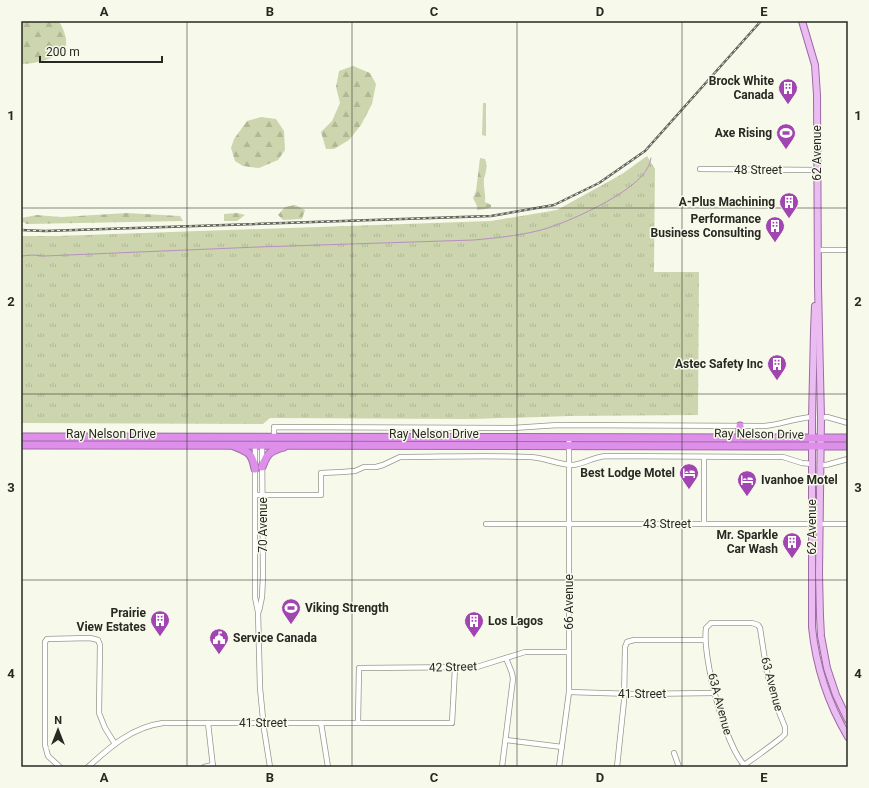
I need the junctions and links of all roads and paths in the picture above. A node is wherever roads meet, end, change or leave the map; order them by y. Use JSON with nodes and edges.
{"nodes":[{"id":1,"x":802,"y":21,"type":"edge"},
{"id":2,"x":700,"y":169,"type":"dead end"},
{"id":3,"x":817,"y":170,"type":"junction"},
{"id":4,"x":818,"y":250,"type":"junction"},
{"id":5,"x":848,"y":250,"type":"edge"},
{"id":6,"x":818,"y":286,"type":"junction"},
{"id":7,"x":812,"y":417,"type":"junction"},
{"id":8,"x":821,"y":418,"type":"junction"},
{"id":9,"x":848,"y":423,"type":"edge"},
{"id":10,"x":740,"y":426,"type":"junction"},
{"id":11,"x":21,"y":437,"type":"edge"},
{"id":12,"x":274,"y":437,"type":"junction"},
{"id":13,"x":812,"y":437,"type":"junction"},
{"id":14,"x":740,"y":438,"type":"junction"},
{"id":15,"x":821,"y":438,"type":"junction"},
{"id":16,"x":848,"y":438,"type":"edge"},
{"id":17,"x":258,"y":441,"type":"junction"},
{"id":18,"x":569,"y":441,"type":"junction"},
{"id":19,"x":230,"y":445,"type":"junction"},
{"id":20,"x":294,"y":445,"type":"junction"},
{"id":21,"x":21,"y":446,"type":"edge"},
{"id":22,"x":812,"y":446,"type":"junction"},
{"id":23,"x":821,"y":446,"type":"junction"},
{"id":24,"x":848,"y":446,"type":"edge"},
{"id":25,"x":704,"y":457,"type":"junction"},
{"id":26,"x":848,"y":459,"type":"edge"},
{"id":27,"x":812,"y":464,"type":"junction"},
{"id":28,"x":568,"y":465,"type":"junction"},
{"id":29,"x":820,"y":465,"type":"junction"},
{"id":30,"x":259,"y":468,"type":"junction"},
{"id":31,"x":256,"y":495,"type":"junction"},
{"id":32,"x":263,"y":495,"type":"junction"},
{"id":33,"x":486,"y":524,"type":"dead end"},
{"id":34,"x":569,"y":524,"type":"junction"},
{"id":35,"x":704,"y":524,"type":"junction"},
{"id":36,"x":813,"y":524,"type":"junction"},
{"id":37,"x":820,"y":524,"type":"junction"},
{"id":38,"x":848,"y":524,"type":"edge"},
{"id":39,"x":258,"y":612,"type":"junction"},
{"id":40,"x":705,"y":640,"type":"junction"},
{"id":41,"x":568,"y":652,"type":"junction"},
{"id":42,"x":506,"y":658,"type":"junction"},
{"id":43,"x":455,"y":668,"type":"junction"},
{"id":44,"x":569,"y":692,"type":"junction"},
{"id":45,"x":715,"y":693,"type":"junction"},
{"id":46,"x":625,"y":694,"type":"junction"},
{"id":47,"x":848,"y":720,"type":"edge"},
{"id":48,"x":358,"y":722,"type":"junction"},
{"id":49,"x":208,"y":723,"type":"junction"},
{"id":50,"x":264,"y":723,"type":"junction"},
{"id":51,"x":321,"y":723,"type":"junction"},
{"id":52,"x":848,"y":737,"type":"edge"},
{"id":53,"x":506,"y":740,"type":"junction"},
{"id":54,"x":115,"y":744,"type":"junction"},
{"id":55,"x":562,"y":747,"type":"junction"},
{"id":56,"x":674,"y":753,"type":"dead end"},
{"id":57,"x":213,"y":766,"type":"edge"},
{"id":58,"x":744,"y":766,"type":"edge"},
{"id":59,"x":60,"y":767,"type":"edge"},
{"id":60,"x":88,"y":767,"type":"edge"},
{"id":61,"x":204,"y":767,"type":"edge"},
{"id":62,"x":270,"y":767,"type":"edge"},
{"id":63,"x":328,"y":767,"type":"edge"},
{"id":64,"x":502,"y":767,"type":"edge"},
{"id":65,"x":559,"y":767,"type":"edge"},
{"id":66,"x":616,"y":767,"type":"edge"},
{"id":67,"x":679,"y":767,"type":"edge"}],
"edges":[{"from":1,"to":3,"type":"main road","name":"62 Avenue"},
{"from":2,"to":3,"type":"street","name":"48 Street"},
{"from":3,"to":4,"type":"main road","name":"62 Avenue"},
{"from":4,"to":5,"type":"street"},
{"from":4,"to":6,"type":"main road","name":"62 Avenue"},
{"from":6,"to":7,"type":"main road","name":"62 Avenue"},
{"from":6,"to":8,"type":"main road","name":"62 Avenue"},
{"from":7,"to":10,"type":"street"},
{"from":7,"to":13,"type":"main road","name":"62 Avenue"},
{"from":8,"to":9,"type":"street"},
{"from":8,"to":15,"type":"main road","name":"62 Avenue"},
{"from":10,"to":12,"type":"street"},
{"from":10,"to":14,"type":"highway"},
{"from":11,"to":17,"type":"highway","name":"Ray Nelson Drive"},
{"from":12,"to":17,"type":"highway","name":"Ray Nelson Drive"},
{"from":12,"to":18,"type":"highway","name":"Ray Nelson Drive"},
{"from":13,"to":14,"type":"highway","name":"Ray Nelson Drive"},
{"from":13,"to":15,"type":"highway","name":"Ray Nelson Drive"},
{"from":13,"to":22,"type":"main road","name":"62 Avenue"},
{"from":14,"to":18,"type":"highway","name":"Ray Nelson Drive"},
{"from":15,"to":16,"type":"highway","name":"Ray Nelson Drive"},
{"from":15,"to":23,"type":"main road","name":"62 Avenue"},
{"from":17,"to":19,"type":"highway","name":"Ray Nelson Drive"},
{"from":17,"to":20,"type":"highway","name":"Ray Nelson Drive"},
{"from":17,"to":30,"type":"street","name":"70 Avenue"},
{"from":18,"to":20,"type":"highway","name":"Ray Nelson Drive"},
{"from":18,"to":22,"type":"highway","name":"Ray Nelson Drive"},
{"from":18,"to":28,"type":"street","name":"66 Avenue"},
{"from":19,"to":21,"type":"highway","name":"Ray Nelson Drive"},
{"from":19,"to":30,"type":"highway"},
{"from":20,"to":30,"type":"highway"},
{"from":22,"to":23,"type":"highway","name":"Ray Nelson Drive"},
{"from":22,"to":27,"type":"main road","name":"62 Avenue"},
{"from":23,"to":24,"type":"highway","name":"Ray Nelson Drive"},
{"from":23,"to":29,"type":"main road","name":"62 Avenue"},
{"from":25,"to":27,"type":"street"},
{"from":25,"to":28,"type":"street"},
{"from":25,"to":35,"type":"street"},
{"from":26,"to":29,"type":"street"},
{"from":27,"to":36,"type":"main road","name":"62 Avenue"},
{"from":28,"to":32,"type":"street"},
{"from":28,"to":34,"type":"street","name":"66 Avenue"},
{"from":29,"to":37,"type":"main road","name":"62 Avenue"},
{"from":30,"to":31,"type":"street","name":"70 Avenue"},
{"from":30,"to":32,"type":"street","name":"70 Avenue"},
{"from":31,"to":32,"type":"street"},
{"from":31,"to":39,"type":"street","name":"70 Avenue"},
{"from":32,"to":39,"type":"street","name":"70 Avenue"},
{"from":33,"to":34,"type":"street","name":"43 Street"},
{"from":34,"to":35,"type":"street","name":"43 Street"},
{"from":34,"to":41,"type":"street","name":"66 Avenue"},
{"from":35,"to":36,"type":"street","name":"43 Street"},
{"from":36,"to":37,"type":"street","name":"43 Street"},
{"from":36,"to":52,"type":"main road","name":"62 Avenue"},
{"from":37,"to":38,"type":"street","name":"43 Street"},
{"from":37,"to":47,"type":"main road","name":"62 Avenue"},
{"from":39,"to":50,"type":"street","name":"70 Avenue"},
{"from":40,"to":45,"type":"street","name":"63A Avenue"},
{"from":40,"to":46,"type":"street"},
{"from":40,"to":58,"type":"street","name":"63 Avenue"},
{"from":41,"to":42,"type":"street","name":"42 Street"},
{"from":41,"to":44,"type":"street","name":"66 Avenue"},
{"from":42,"to":43,"type":"street","name":"42 Street"},
{"from":42,"to":53,"type":"street"},
{"from":43,"to":48,"type":"street","name":"41 Street"},
{"from":43,"to":48,"type":"street","name":"42 Street"},
{"from":44,"to":46,"type":"street","name":"41 Street"},
{"from":44,"to":55,"type":"street","name":"66 Avenue"},
{"from":45,"to":46,"type":"street","name":"41 Street"},
{"from":45,"to":58,"type":"street","name":"63A Avenue"},
{"from":46,"to":66,"type":"street"},
{"from":48,"to":51,"type":"street","name":"41 Street"},
{"from":49,"to":50,"type":"street","name":"41 Street"},
{"from":49,"to":54,"type":"street","name":"41 Street"},
{"from":49,"to":57,"type":"street"},
{"from":50,"to":51,"type":"street","name":"41 Street"},
{"from":50,"to":62,"type":"street","name":"70 Avenue"},
{"from":51,"to":63,"type":"street"},
{"from":53,"to":55,"type":"street"},
{"from":53,"to":64,"type":"street"},
{"from":54,"to":59,"type":"street"},
{"from":54,"to":60,"type":"street","name":"41 Street"},
{"from":55,"to":65,"type":"street","name":"66 Avenue"},
{"from":56,"to":67,"type":"street"},
{"from":57,"to":61,"type":"street"}]}
